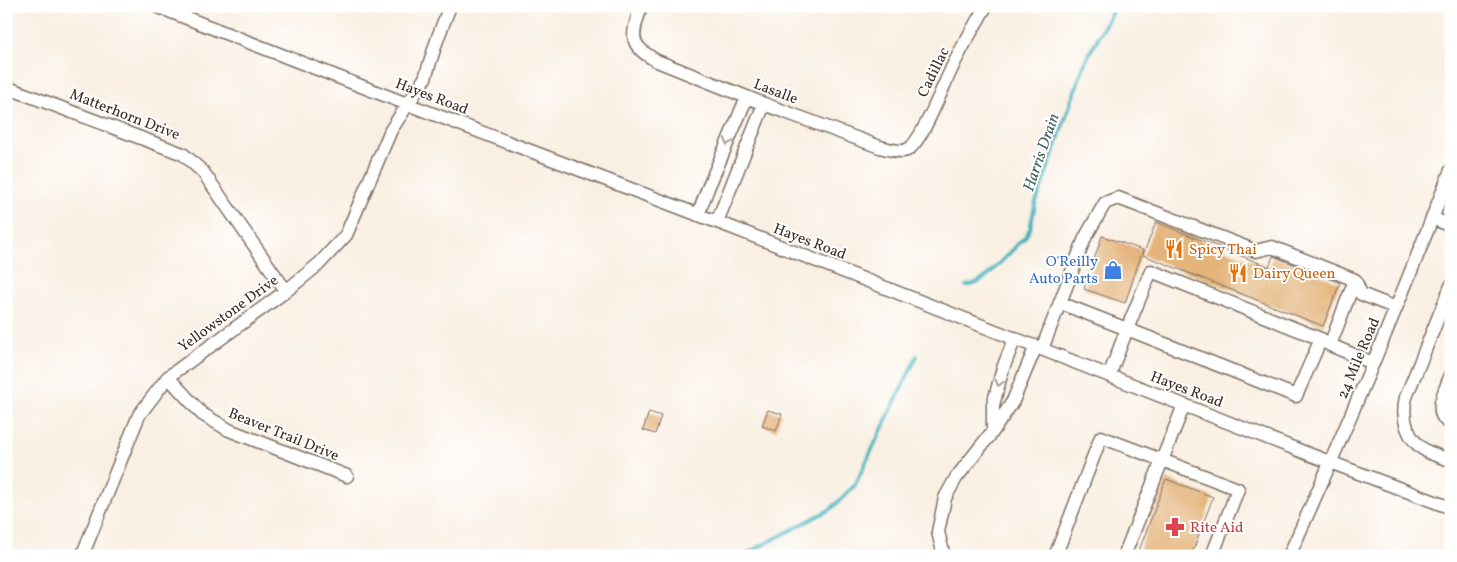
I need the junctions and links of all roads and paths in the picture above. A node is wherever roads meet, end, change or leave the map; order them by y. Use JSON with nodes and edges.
{"nodes":[{"id":1,"x":450,"y":6,"type":"edge"},
{"id":2,"x":641,"y":6,"type":"edge"},
{"id":3,"x":986,"y":6,"type":"edge"},
{"id":4,"x":165,"y":8,"type":"edge"},
{"id":5,"x":6,"y":87,"type":"edge"},
{"id":6,"x":747,"y":97,"type":"junction"},
{"id":7,"x":407,"y":104,"type":"junction"},
{"id":8,"x":764,"y":104,"type":"junction"},
{"id":9,"x":907,"y":150,"type":"joint"},
{"id":10,"x":1451,"y":170,"type":"edge"},
{"id":11,"x":698,"y":215,"type":"junction"},
{"id":12,"x":1432,"y":218,"type":"junction"},
{"id":13,"x":717,"y":222,"type":"junction"},
{"id":14,"x":1451,"y":226,"type":"edge"},
{"id":15,"x":1355,"y":280,"type":"junction"},
{"id":16,"x":1451,"y":286,"type":"edge"},
{"id":17,"x":286,"y":291,"type":"junction"},
{"id":18,"x":1060,"y":303,"type":"junction"},
{"id":19,"x":1396,"y":308,"type":"junction"},
{"id":20,"x":1127,"y":330,"type":"junction"},
{"id":21,"x":1015,"y":338,"type":"junction"},
{"id":22,"x":1326,"y":342,"type":"junction"},
{"id":23,"x":1039,"y":347,"type":"junction"},
{"id":24,"x":1373,"y":363,"type":"junction"},
{"id":25,"x":1451,"y":375,"type":"edge"},
{"id":26,"x":1109,"y":376,"type":"junction"},
{"id":27,"x":168,"y":377,"type":"junction"},
{"id":28,"x":1184,"y":404,"type":"junction"},
{"id":29,"x":1451,"y":424,"type":"edge"},
{"id":30,"x":993,"y":431,"type":"junction"},
{"id":31,"x":1162,"y":460,"type":"junction"},
{"id":32,"x":1451,"y":460,"type":"edge"},
{"id":33,"x":1331,"y":462,"type":"junction"},
{"id":34,"x":347,"y":476,"type":"dead end"},
{"id":35,"x":1451,"y":508,"type":"edge"},
{"id":36,"x":82,"y":556,"type":"edge"},
{"id":37,"x":944,"y":556,"type":"edge"},
{"id":38,"x":1060,"y":556,"type":"edge"},
{"id":39,"x":1124,"y":556,"type":"edge"},
{"id":40,"x":1212,"y":556,"type":"edge"},
{"id":41,"x":1289,"y":556,"type":"edge"}],
"edges":[{"from":1,"to":7,"type":"street","name":"Yellowstone Drive"},
{"from":2,"to":6,"type":"street","name":"Lasalle"},
{"from":3,"to":9,"type":"street","name":"Cadillac"},
{"from":4,"to":7,"type":"street","name":"Hayes Road"},
{"from":5,"to":17,"type":"street","name":"Matterhorn Drive"},
{"from":6,"to":8,"type":"street","name":"Lasalle"},
{"from":6,"to":11,"type":"street","one_way":true},
{"from":7,"to":11,"type":"street","name":"Hayes Road"},
{"from":7,"to":17,"type":"street","name":"Yellowstone Drive"},
{"from":8,"to":9,"type":"street","name":"Lasalle"},
{"from":8,"to":13,"type":"street"},
{"from":10,"to":12,"type":"street","name":"24 Mile Road"},
{"from":11,"to":13,"type":"street","name":"Hayes Road"},
{"from":12,"to":14,"type":"street"},
{"from":12,"to":19,"type":"street","name":"24 Mile Road"},
{"from":13,"to":21,"type":"street","name":"Hayes Road"},
{"from":15,"to":18,"type":"street"},
{"from":15,"to":19,"type":"street"},
{"from":15,"to":22,"type":"street"},
{"from":16,"to":32,"type":"street"},
{"from":17,"to":27,"type":"street","name":"Yellowstone Drive"},
{"from":18,"to":20,"type":"street"},
{"from":18,"to":23,"type":"street"},
{"from":19,"to":24,"type":"street","name":"24 Mile Road"},
{"from":20,"to":22,"type":"street"},
{"from":20,"to":22,"type":"street"},
{"from":20,"to":26,"type":"street"},
{"from":21,"to":23,"type":"street","name":"Hayes Road"},
{"from":21,"to":30,"type":"street","one_way":true},
{"from":22,"to":24,"type":"street"},
{"from":23,"to":26,"type":"street","name":"Hayes Road"},
{"from":23,"to":30,"type":"street"},
{"from":24,"to":33,"type":"street","name":"24 Mile Road"},
{"from":25,"to":29,"type":"street"},
{"from":26,"to":28,"type":"street","name":"Hayes Road"},
{"from":27,"to":34,"type":"street","name":"Beaver Trail Drive"},
{"from":27,"to":36,"type":"street","name":"Yellowstone Drive"},
{"from":28,"to":31,"type":"street"},
{"from":28,"to":33,"type":"street","name":"Hayes Road"},
{"from":30,"to":37,"type":"street"},
{"from":31,"to":38,"type":"street"},
{"from":31,"to":39,"type":"street"},
{"from":31,"to":40,"type":"street"},
{"from":33,"to":35,"type":"street","name":"Hayes Road"},
{"from":33,"to":41,"type":"street","name":"24 Mile Road"}]}
